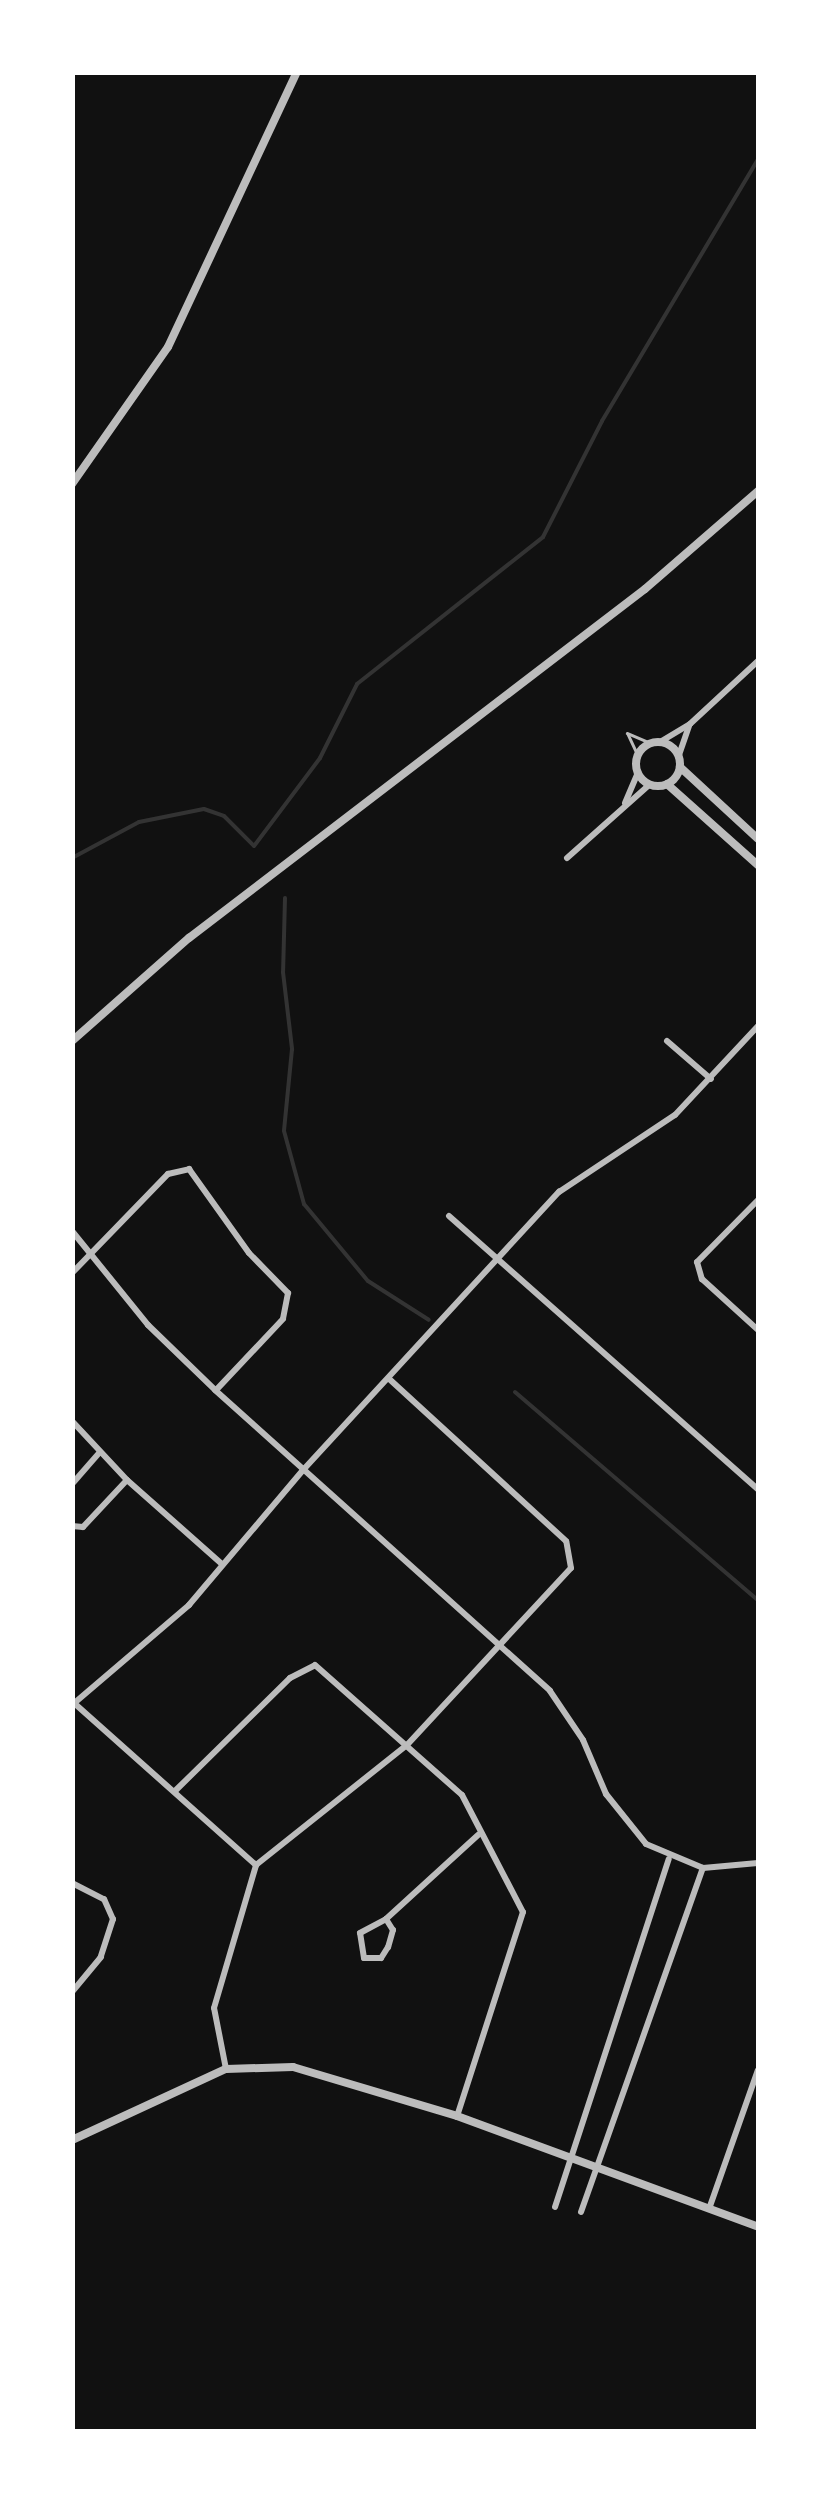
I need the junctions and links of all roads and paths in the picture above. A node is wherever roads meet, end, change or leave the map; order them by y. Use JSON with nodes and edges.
{"nodes":[{"id":1,"x":297,"y":72,"type":"edge"},
{"id":2,"x":72,"y":484,"type":"edge"},
{"id":3,"x":758,"y":491,"type":"edge"},
{"id":4,"x":758,"y":661,"type":"edge"},
{"id":5,"x":690,"y":724,"type":"junction"},
{"id":6,"x":660,"y":742,"type":"junction"},
{"id":7,"x":650,"y":743,"type":"junction"},
{"id":8,"x":638,"y":755,"type":"junction"},
{"id":9,"x":679,"y":755,"type":"junction"},
{"id":10,"x":680,"y":766,"type":"junction"},
{"id":11,"x":638,"y":772,"type":"junction"},
{"id":12,"x":650,"y":784,"type":"junction"},
{"id":13,"x":667,"y":784,"type":"junction"},
{"id":14,"x":625,"y":804,"type":"junction"},
{"id":15,"x":758,"y":839,"type":"edge"},
{"id":16,"x":567,"y":858,"type":"dead end"},
{"id":17,"x":758,"y":865,"type":"edge"},
{"id":18,"x":758,"y":1026,"type":"edge"},
{"id":19,"x":668,"y":1041,"type":"dead end"},
{"id":20,"x":72,"y":1042,"type":"edge"},
{"id":21,"x":711,"y":1080,"type":"junction"},
{"id":22,"x":758,"y":1200,"type":"edge"},
{"id":23,"x":449,"y":1216,"type":"dead end"},
{"id":24,"x":72,"y":1231,"type":"edge"},
{"id":25,"x":90,"y":1249,"type":"junction"},
{"id":26,"x":498,"y":1256,"type":"junction"},
{"id":27,"x":72,"y":1274,"type":"edge"},
{"id":28,"x":758,"y":1330,"type":"edge"},
{"id":29,"x":390,"y":1380,"type":"junction"},
{"id":30,"x":216,"y":1390,"type":"junction"},
{"id":31,"x":72,"y":1420,"type":"edge"},
{"id":32,"x":99,"y":1453,"type":"junction"},
{"id":33,"x":304,"y":1468,"type":"junction"},
{"id":34,"x":127,"y":1480,"type":"junction"},
{"id":35,"x":72,"y":1484,"type":"edge"},
{"id":36,"x":758,"y":1490,"type":"edge"},
{"id":37,"x":72,"y":1526,"type":"edge"},
{"id":38,"x":222,"y":1564,"type":"junction"},
{"id":39,"x":496,"y":1646,"type":"junction"},
{"id":40,"x":73,"y":1704,"type":"edge"},
{"id":41,"x":407,"y":1744,"type":"junction"},
{"id":42,"x":176,"y":1790,"type":"junction"},
{"id":43,"x":478,"y":1836,"type":"junction"},
{"id":44,"x":669,"y":1859,"type":"junction"},
{"id":45,"x":758,"y":1863,"type":"edge"},
{"id":46,"x":256,"y":1865,"type":"junction"},
{"id":47,"x":703,"y":1868,"type":"junction"},
{"id":48,"x":72,"y":1883,"type":"edge"},
{"id":49,"x":386,"y":1919,"type":"junction"},
{"id":50,"x":72,"y":1992,"type":"edge"},
{"id":51,"x":226,"y":2069,"type":"junction"},
{"id":52,"x":758,"y":2070,"type":"edge"},
{"id":53,"x":457,"y":2116,"type":"junction"},
{"id":54,"x":72,"y":2140,"type":"edge"},
{"id":55,"x":571,"y":2159,"type":"junction"},
{"id":56,"x":596,"y":2168,"type":"junction"},
{"id":57,"x":554,"y":2207,"type":"dead end"},
{"id":58,"x":709,"y":2209,"type":"junction"},
{"id":59,"x":581,"y":2212,"type":"dead end"},
{"id":60,"x":758,"y":2228,"type":"edge"}],
"edges":[{"from":1,"to":2,"type":"street"},
{"from":3,"to":20,"type":"street"},
{"from":4,"to":5,"type":"street"},
{"from":5,"to":6,"type":"street"},
{"from":5,"to":9,"type":"street"},
{"from":6,"to":7,"type":"street"},
{"from":6,"to":9,"type":"street"},
{"from":7,"to":8,"type":"street"},
{"from":7,"to":8,"type":"lane"},
{"from":8,"to":11,"type":"street"},
{"from":9,"to":10,"type":"street"},
{"from":10,"to":13,"type":"street"},
{"from":10,"to":15,"type":"street"},
{"from":11,"to":12,"type":"street"},
{"from":11,"to":14,"type":"street"},
{"from":12,"to":13,"type":"street"},
{"from":12,"to":14,"type":"street"},
{"from":13,"to":17,"type":"street"},
{"from":14,"to":16,"type":"street"},
{"from":18,"to":21,"type":"street"},
{"from":19,"to":21,"type":"street"},
{"from":21,"to":26,"type":"street"},
{"from":22,"to":28,"type":"street"},
{"from":23,"to":26,"type":"street"},
{"from":24,"to":25,"type":"street"},
{"from":25,"to":27,"type":"street"},
{"from":25,"to":30,"type":"street"},
{"from":25,"to":30,"type":"street"},
{"from":26,"to":29,"type":"street"},
{"from":26,"to":36,"type":"street"},
{"from":29,"to":33,"type":"street"},
{"from":29,"to":39,"type":"street"},
{"from":30,"to":33,"type":"street"},
{"from":31,"to":32,"type":"street"},
{"from":32,"to":34,"type":"street"},
{"from":32,"to":35,"type":"street"},
{"from":33,"to":38,"type":"street"},
{"from":33,"to":39,"type":"street"},
{"from":34,"to":37,"type":"street"},
{"from":34,"to":38,"type":"street"},
{"from":38,"to":40,"type":"street"},
{"from":39,"to":41,"type":"street"},
{"from":39,"to":44,"type":"street"},
{"from":40,"to":42,"type":"street"},
{"from":41,"to":42,"type":"street"},
{"from":41,"to":43,"type":"street"},
{"from":41,"to":46,"type":"street"},
{"from":42,"to":46,"type":"street"},
{"from":43,"to":49,"type":"street"},
{"from":43,"to":53,"type":"street"},
{"from":44,"to":47,"type":"street"},
{"from":44,"to":55,"type":"street"},
{"from":45,"to":47,"type":"street"},
{"from":46,"to":51,"type":"street"},
{"from":47,"to":56,"type":"street"},
{"from":48,"to":50,"type":"street"},
{"from":49,"to":49,"type":"street"},
{"from":51,"to":53,"type":"street"},
{"from":51,"to":54,"type":"street"},
{"from":52,"to":58,"type":"street"},
{"from":53,"to":55,"type":"street"},
{"from":55,"to":56,"type":"street"},
{"from":55,"to":57,"type":"street"},
{"from":56,"to":58,"type":"street"},
{"from":56,"to":59,"type":"street"},
{"from":58,"to":60,"type":"street"}]}
